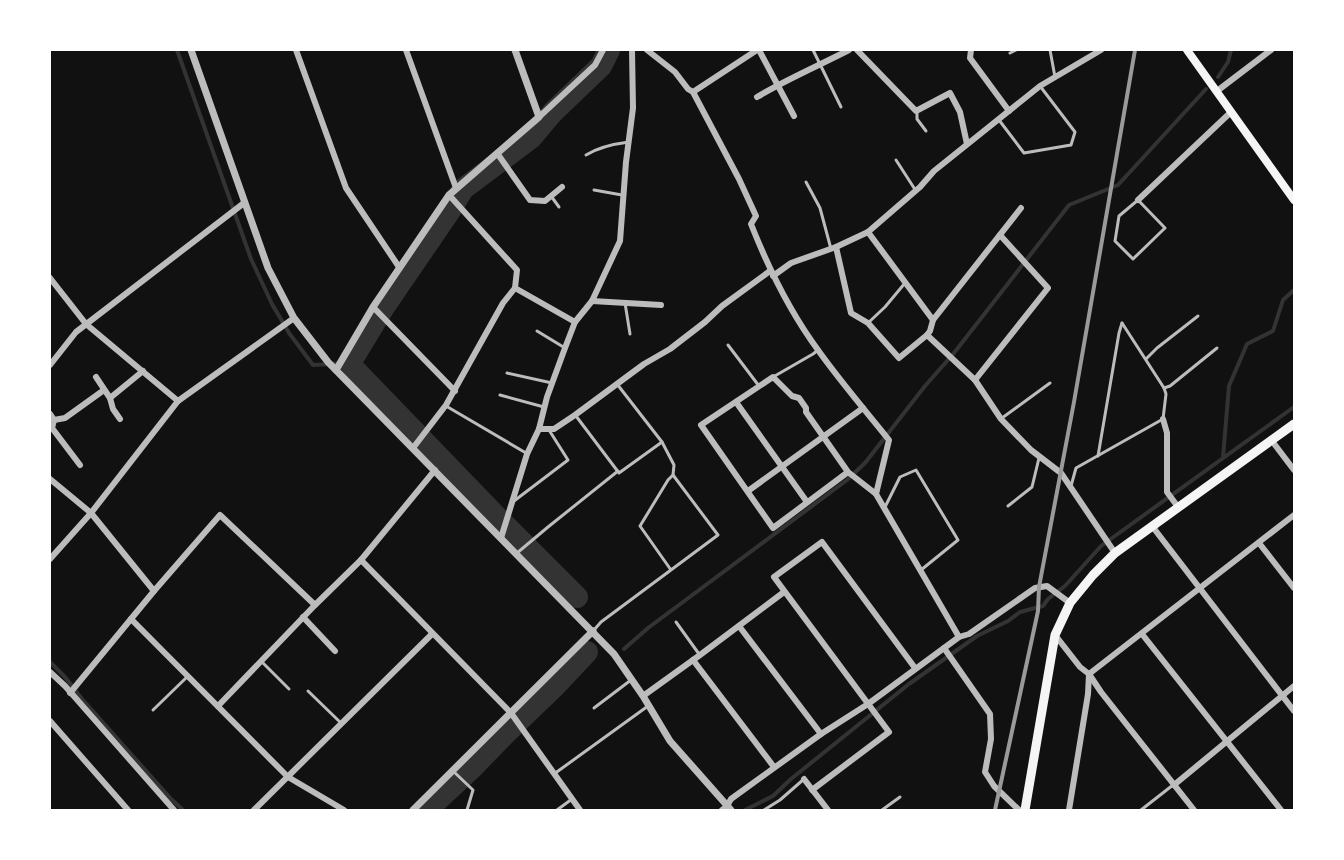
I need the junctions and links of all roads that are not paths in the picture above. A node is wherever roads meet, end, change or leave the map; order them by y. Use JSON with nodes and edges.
{"nodes":[{"id":1,"x":191,"y":50,"type":"edge"},
{"id":2,"x":296,"y":50,"type":"edge"},
{"id":3,"x":406,"y":50,"type":"edge"},
{"id":4,"x":515,"y":50,"type":"edge"},
{"id":5,"x":603,"y":50,"type":"edge"},
{"id":6,"x":632,"y":50,"type":"edge"},
{"id":7,"x":647,"y":50,"type":"edge"},
{"id":8,"x":758,"y":50,"type":"edge"},
{"id":9,"x":813,"y":50,"type":"edge"},
{"id":10,"x":849,"y":50,"type":"edge"},
{"id":11,"x":857,"y":50,"type":"edge"},
{"id":12,"x":971,"y":50,"type":"edge"},
{"id":13,"x":1016,"y":50,"type":"edge"},
{"id":14,"x":1050,"y":50,"type":"edge"},
{"id":15,"x":1101,"y":50,"type":"edge"},
{"id":16,"x":1187,"y":50,"type":"edge"},
{"id":17,"x":1271,"y":50,"type":"edge"},
{"id":18,"x":1010,"y":53,"type":"dead end"},
{"id":19,"x":820,"y":65,"type":"junction"},
{"id":20,"x":1055,"y":78,"type":"junction"},
{"id":21,"x":778,"y":85,"type":"junction"},
{"id":22,"x":1040,"y":86,"type":"junction"},
{"id":23,"x":1217,"y":91,"type":"junction"},
{"id":24,"x":693,"y":92,"type":"junction"},
{"id":25,"x":757,"y":97,"type":"dead end"},
{"id":26,"x":841,"y":106,"type":"dead end"},
{"id":27,"x":916,"y":111,"type":"junction"},
{"id":28,"x":1009,"y":111,"type":"junction"},
{"id":29,"x":1231,"y":112,"type":"junction"},
{"id":30,"x":794,"y":116,"type":"dead end"},
{"id":31,"x":539,"y":117,"type":"junction"},
{"id":32,"x":999,"y":120,"type":"junction"},
{"id":33,"x":926,"y":131,"type":"dead end"},
{"id":34,"x":628,"y":142,"type":"junction"},
{"id":35,"x":967,"y":144,"type":"junction"},
{"id":36,"x":586,"y":155,"type":"dead end"},
{"id":37,"x":500,"y":157,"type":"junction"},
{"id":38,"x":896,"y":160,"type":"dead end"},
{"id":39,"x":806,"y":182,"type":"dead end"},
{"id":40,"x":562,"y":187,"type":"dead end"},
{"id":41,"x":456,"y":188,"type":"junction"},
{"id":42,"x":594,"y":190,"type":"dead end"},
{"id":43,"x":916,"y":191,"type":"junction"},
{"id":44,"x":551,"y":196,"type":"junction"},
{"id":45,"x":624,"y":196,"type":"junction"},
{"id":46,"x":453,"y":200,"type":"junction"},
{"id":47,"x":1138,"y":200,"type":"junction"},
{"id":48,"x":1294,"y":200,"type":"edge"},
{"id":49,"x":242,"y":205,"type":"junction"},
{"id":50,"x":559,"y":207,"type":"dead end"},
{"id":51,"x":1021,"y":208,"type":"dead end"},
{"id":52,"x":868,"y":231,"type":"junction"},
{"id":53,"x":1000,"y":235,"type":"junction"},
{"id":54,"x":833,"y":248,"type":"junction"},
{"id":55,"x":399,"y":267,"type":"junction"},
{"id":56,"x":772,"y":273,"type":"junction"},
{"id":57,"x":50,"y":278,"type":"edge"},
{"id":58,"x":906,"y":282,"type":"junction"},
{"id":59,"x":515,"y":288,"type":"junction"},
{"id":60,"x":592,"y":301,"type":"junction"},
{"id":61,"x":624,"y":303,"type":"junction"},
{"id":62,"x":661,"y":305,"type":"dead end"},
{"id":63,"x":378,"y":312,"type":"junction"},
{"id":64,"x":1198,"y":316,"type":"dead end"},
{"id":65,"x":291,"y":320,"type":"junction"},
{"id":66,"x":933,"y":320,"type":"junction"},
{"id":67,"x":575,"y":322,"type":"junction"},
{"id":68,"x":86,"y":324,"type":"junction"},
{"id":69,"x":868,"y":324,"type":"junction"},
{"id":70,"x":537,"y":331,"type":"dead end"},
{"id":71,"x":630,"y":334,"type":"dead end"},
{"id":72,"x":927,"y":335,"type":"junction"},
{"id":73,"x":728,"y":345,"type":"dead end"},
{"id":74,"x":565,"y":348,"type":"junction"},
{"id":75,"x":1218,"y":348,"type":"dead end"},
{"id":76,"x":818,"y":350,"type":"junction"},
{"id":77,"x":1146,"y":359,"type":"junction"},
{"id":78,"x":50,"y":365,"type":"edge"},
{"id":79,"x":336,"y":370,"type":"junction"},
{"id":80,"x":143,"y":371,"type":"junction"},
{"id":81,"x":507,"y":373,"type":"dead end"},
{"id":82,"x":96,"y":377,"type":"dead end"},
{"id":83,"x":774,"y":377,"type":"junction"},
{"id":84,"x":975,"y":380,"type":"junction"},
{"id":85,"x":552,"y":383,"type":"junction"},
{"id":86,"x":1050,"y":383,"type":"dead end"},
{"id":87,"x":617,"y":384,"type":"junction"},
{"id":88,"x":759,"y":386,"type":"junction"},
{"id":89,"x":1164,"y":388,"type":"junction"},
{"id":90,"x":104,"y":390,"type":"junction"},
{"id":91,"x":455,"y":391,"type":"junction"},
{"id":92,"x":500,"y":395,"type":"dead end"},
{"id":93,"x":110,"y":398,"type":"junction"},
{"id":94,"x":178,"y":401,"type":"junction"},
{"id":95,"x":736,"y":402,"type":"junction"},
{"id":96,"x":446,"y":405,"type":"junction"},
{"id":97,"x":544,"y":407,"type":"junction"},
{"id":98,"x":863,"y":408,"type":"junction"},
{"id":99,"x":575,"y":415,"type":"junction"},
{"id":100,"x":52,"y":417,"type":"edge"},
{"id":101,"x":120,"y":418,"type":"dead end"},
{"id":102,"x":1001,"y":419,"type":"junction"},
{"id":103,"x":1164,"y":419,"type":"junction"},
{"id":104,"x":1294,"y":424,"type":"edge"},
{"id":105,"x":539,"y":429,"type":"junction"},
{"id":106,"x":548,"y":429,"type":"junction"},
{"id":107,"x":823,"y":436,"type":"junction"},
{"id":108,"x":1272,"y":441,"type":"junction"},
{"id":109,"x":662,"y":442,"type":"junction"},
{"id":110,"x":413,"y":448,"type":"junction"},
{"id":111,"x":527,"y":454,"type":"junction"},
{"id":112,"x":1039,"y":456,"type":"junction"},
{"id":113,"x":1098,"y":456,"type":"junction"},
{"id":114,"x":80,"y":465,"type":"dead end"},
{"id":115,"x":781,"y":467,"type":"junction"},
{"id":116,"x":1294,"y":470,"type":"edge"},
{"id":117,"x":435,"y":471,"type":"junction"},
{"id":118,"x":618,"y":471,"type":"junction"},
{"id":119,"x":848,"y":472,"type":"junction"},
{"id":120,"x":673,"y":475,"type":"junction"},
{"id":121,"x":50,"y":479,"type":"edge"},
{"id":122,"x":1071,"y":486,"type":"junction"},
{"id":123,"x":748,"y":491,"type":"junction"},
{"id":124,"x":876,"y":494,"type":"junction"},
{"id":125,"x":512,"y":502,"type":"junction"},
{"id":126,"x":807,"y":502,"type":"junction"},
{"id":127,"x":1008,"y":506,"type":"dead end"},
{"id":128,"x":1178,"y":507,"type":"junction"},
{"id":129,"x":884,"y":510,"type":"junction"},
{"id":130,"x":91,"y":513,"type":"junction"},
{"id":131,"x":1294,"y":514,"type":"edge"},
{"id":132,"x":1152,"y":526,"type":"junction"},
{"id":133,"x":501,"y":538,"type":"junction"},
{"id":134,"x":1259,"y":543,"type":"junction"},
{"id":135,"x":516,"y":553,"type":"junction"},
{"id":136,"x":1115,"y":553,"type":"junction"},
{"id":137,"x":50,"y":559,"type":"edge"},
{"id":138,"x":361,"y":560,"type":"junction"},
{"id":139,"x":671,"y":570,"type":"junction"},
{"id":140,"x":920,"y":571,"type":"junction"},
{"id":141,"x":1294,"y":588,"type":"edge"},
{"id":142,"x":1199,"y":589,"type":"junction"},
{"id":143,"x":154,"y":591,"type":"junction"},
{"id":144,"x":784,"y":592,"type":"junction"},
{"id":145,"x":1070,"y":603,"type":"junction"},
{"id":146,"x":315,"y":605,"type":"junction"},
{"id":147,"x":303,"y":617,"type":"junction"},
{"id":148,"x":131,"y":619,"type":"junction"},
{"id":149,"x":676,"y":622,"type":"dead end"},
{"id":150,"x":739,"y":626,"type":"junction"},
{"id":151,"x":593,"y":631,"type":"junction"},
{"id":152,"x":432,"y":634,"type":"junction"},
{"id":153,"x":1142,"y":634,"type":"junction"},
{"id":154,"x":1055,"y":635,"type":"junction"},
{"id":155,"x":958,"y":637,"type":"junction"},
{"id":156,"x":945,"y":648,"type":"junction"},
{"id":157,"x":335,"y":651,"type":"dead end"},
{"id":158,"x":700,"y":655,"type":"junction"},
{"id":159,"x":693,"y":660,"type":"junction"},
{"id":160,"x":261,"y":662,"type":"junction"},
{"id":161,"x":915,"y":668,"type":"junction"},
{"id":162,"x":50,"y":672,"type":"edge"},
{"id":163,"x":1089,"y":674,"type":"junction"},
{"id":164,"x":188,"y":675,"type":"junction"},
{"id":165,"x":632,"y":679,"type":"junction"},
{"id":166,"x":1294,"y":686,"type":"edge"},
{"id":167,"x":289,"y":689,"type":"dead end"},
{"id":168,"x":308,"y":691,"type":"dead end"},
{"id":169,"x":70,"y":693,"type":"junction"},
{"id":170,"x":644,"y":696,"type":"junction"},
{"id":171,"x":1282,"y":696,"type":"junction"},
{"id":172,"x":868,"y":704,"type":"junction"},
{"id":173,"x":218,"y":706,"type":"junction"},
{"id":174,"x":649,"y":706,"type":"junction"},
{"id":175,"x":594,"y":708,"type":"dead end"},
{"id":176,"x":153,"y":710,"type":"dead end"},
{"id":177,"x":1294,"y":711,"type":"edge"},
{"id":178,"x":513,"y":716,"type":"junction"},
{"id":179,"x":50,"y":722,"type":"edge"},
{"id":180,"x":341,"y":724,"type":"junction"},
{"id":181,"x":821,"y":734,"type":"junction"},
{"id":182,"x":1227,"y":742,"type":"junction"},
{"id":183,"x":774,"y":767,"type":"junction"},
{"id":184,"x":455,"y":774,"type":"junction"},
{"id":185,"x":555,"y":774,"type":"junction"},
{"id":186,"x":288,"y":777,"type":"junction"},
{"id":187,"x":804,"y":779,"type":"joint"},
{"id":188,"x":1174,"y":785,"type":"junction"},
{"id":189,"x":812,"y":790,"type":"junction"},
{"id":190,"x":900,"y":797,"type":"dead end"},
{"id":191,"x":572,"y":799,"type":"junction"},
{"id":192,"x":727,"y":809,"type":"edge"},
{"id":193,"x":128,"y":810,"type":"edge"},
{"id":194,"x":174,"y":810,"type":"edge"},
{"id":195,"x":254,"y":810,"type":"edge"},
{"id":196,"x":345,"y":810,"type":"edge"},
{"id":197,"x":413,"y":810,"type":"edge"},
{"id":198,"x":467,"y":810,"type":"edge"},
{"id":199,"x":557,"y":810,"type":"edge"},
{"id":200,"x":580,"y":810,"type":"edge"},
{"id":201,"x":764,"y":810,"type":"edge"},
{"id":202,"x":828,"y":810,"type":"edge"},
{"id":203,"x":882,"y":810,"type":"edge"},
{"id":204,"x":1019,"y":810,"type":"edge"},
{"id":205,"x":1025,"y":810,"type":"edge"},
{"id":206,"x":1069,"y":810,"type":"edge"},
{"id":207,"x":1142,"y":810,"type":"edge"},
{"id":208,"x":1194,"y":810,"type":"edge"},
{"id":209,"x":1281,"y":810,"type":"edge"}],
"edges":[{"from":1,"to":49,"type":"street"},
{"from":2,"to":55,"type":"street"},
{"from":3,"to":41,"type":"street"},
{"from":4,"to":31,"type":"street"},
{"from":5,"to":31,"type":"street"},
{"from":6,"to":34,"type":"street"},
{"from":7,"to":24,"type":"street"},
{"from":8,"to":21,"type":"street"},
{"from":8,"to":24,"type":"street"},
{"from":9,"to":19,"type":"lane"},
{"from":10,"to":19,"type":"street"},
{"from":11,"to":27,"type":"street"},
{"from":12,"to":28,"type":"street"},
{"from":13,"to":18,"type":"lane"},
{"from":14,"to":20,"type":"lane"},
{"from":15,"to":20,"type":"street"},
{"from":16,"to":23,"type":"main road"},
{"from":17,"to":23,"type":"street"},
{"from":19,"to":21,"type":"street"},
{"from":19,"to":26,"type":"lane"},
{"from":20,"to":22,"type":"street"},
{"from":21,"to":25,"type":"street"},
{"from":21,"to":30,"type":"street"},
{"from":22,"to":28,"type":"street"},
{"from":22,"to":32,"type":"lane"},
{"from":23,"to":29,"type":"main road"},
{"from":24,"to":56,"type":"street"},
{"from":27,"to":33,"type":"lane"},
{"from":27,"to":35,"type":"street"},
{"from":28,"to":32,"type":"street"},
{"from":29,"to":47,"type":"street"},
{"from":29,"to":48,"type":"main road"},
{"from":31,"to":37,"type":"street"},
{"from":32,"to":35,"type":"street"},
{"from":34,"to":36,"type":"lane"},
{"from":34,"to":45,"type":"street"},
{"from":35,"to":43,"type":"street"},
{"from":37,"to":41,"type":"street"},
{"from":37,"to":44,"type":"street"},
{"from":38,"to":43,"type":"lane"},
{"from":39,"to":54,"type":"lane"},
{"from":40,"to":44,"type":"street"},
{"from":41,"to":46,"type":"street"},
{"from":42,"to":45,"type":"lane"},
{"from":43,"to":52,"type":"street"},
{"from":44,"to":50,"type":"lane"},
{"from":45,"to":60,"type":"street"},
{"from":46,"to":55,"type":"street"},
{"from":46,"to":59,"type":"street"},
{"from":47,"to":47,"type":"lane"},
{"from":49,"to":65,"type":"street"},
{"from":49,"to":68,"type":"street"},
{"from":51,"to":53,"type":"street"},
{"from":52,"to":54,"type":"street"},
{"from":52,"to":58,"type":"street"},
{"from":53,"to":66,"type":"street"},
{"from":53,"to":84,"type":"street"},
{"from":54,"to":56,"type":"street"},
{"from":54,"to":69,"type":"street"},
{"from":55,"to":63,"type":"street"},
{"from":56,"to":76,"type":"street"},
{"from":56,"to":87,"type":"street"},
{"from":57,"to":68,"type":"street"},
{"from":58,"to":66,"type":"street"},
{"from":58,"to":69,"type":"lane"},
{"from":59,"to":67,"type":"street"},
{"from":59,"to":91,"type":"street"},
{"from":60,"to":61,"type":"street"},
{"from":60,"to":67,"type":"street"},
{"from":61,"to":62,"type":"street"},
{"from":61,"to":71,"type":"lane"},
{"from":63,"to":79,"type":"street"},
{"from":63,"to":91,"type":"street"},
{"from":64,"to":77,"type":"lane"},
{"from":65,"to":79,"type":"street"},
{"from":65,"to":94,"type":"street"},
{"from":66,"to":72,"type":"street"},
{"from":67,"to":74,"type":"street"},
{"from":68,"to":78,"type":"street"},
{"from":68,"to":80,"type":"street"},
{"from":69,"to":72,"type":"street"},
{"from":70,"to":74,"type":"lane"},
{"from":72,"to":84,"type":"street"},
{"from":73,"to":88,"type":"lane"},
{"from":74,"to":85,"type":"street"},
{"from":75,"to":89,"type":"lane"},
{"from":76,"to":83,"type":"lane"},
{"from":76,"to":98,"type":"street"},
{"from":77,"to":89,"type":"lane"},
{"from":77,"to":113,"type":"lane"},
{"from":79,"to":110,"type":"street"},
{"from":80,"to":93,"type":"street"},
{"from":80,"to":94,"type":"street"},
{"from":81,"to":85,"type":"lane"},
{"from":82,"to":90,"type":"street"},
{"from":83,"to":88,"type":"street"},
{"from":83,"to":107,"type":"street"},
{"from":84,"to":102,"type":"street"},
{"from":85,"to":97,"type":"street"},
{"from":86,"to":102,"type":"lane"},
{"from":87,"to":99,"type":"street"},
{"from":87,"to":109,"type":"lane"},
{"from":88,"to":95,"type":"street"},
{"from":89,"to":103,"type":"lane"},
{"from":90,"to":93,"type":"street"},
{"from":90,"to":100,"type":"street"},
{"from":91,"to":96,"type":"street"},
{"from":92,"to":97,"type":"lane"},
{"from":93,"to":101,"type":"street"},
{"from":94,"to":130,"type":"street"},
{"from":95,"to":115,"type":"street"},
{"from":95,"to":123,"type":"street"},
{"from":96,"to":110,"type":"street"},
{"from":96,"to":111,"type":"lane"},
{"from":97,"to":105,"type":"street"},
{"from":98,"to":107,"type":"street"},
{"from":98,"to":124,"type":"street"},
{"from":99,"to":106,"type":"street"},
{"from":99,"to":118,"type":"lane"},
{"from":100,"to":114,"type":"street"},
{"from":102,"to":112,"type":"street"},
{"from":103,"to":113,"type":"lane"},
{"from":103,"to":128,"type":"street"},
{"from":104,"to":108,"type":"main road"},
{"from":105,"to":106,"type":"street"},
{"from":105,"to":111,"type":"street"},
{"from":106,"to":125,"type":"lane"},
{"from":107,"to":115,"type":"street"},
{"from":107,"to":119,"type":"street"},
{"from":108,"to":116,"type":"street"},
{"from":108,"to":128,"type":"main road"},
{"from":109,"to":118,"type":"lane"},
{"from":109,"to":120,"type":"lane"},
{"from":110,"to":117,"type":"street"},
{"from":111,"to":125,"type":"street"},
{"from":112,"to":122,"type":"street"},
{"from":112,"to":127,"type":"lane"},
{"from":113,"to":122,"type":"lane"},
{"from":115,"to":123,"type":"street"},
{"from":115,"to":126,"type":"street"},
{"from":117,"to":133,"type":"street"},
{"from":117,"to":138,"type":"street"},
{"from":118,"to":135,"type":"lane"},
{"from":119,"to":124,"type":"street"},
{"from":119,"to":126,"type":"street"},
{"from":120,"to":139,"type":"lane"},
{"from":120,"to":139,"type":"lane"},
{"from":121,"to":130,"type":"street"},
{"from":122,"to":136,"type":"street"},
{"from":123,"to":126,"type":"street"},
{"from":124,"to":129,"type":"street"},
{"from":125,"to":133,"type":"street"},
{"from":128,"to":132,"type":"main road"},
{"from":129,"to":140,"type":"street"},
{"from":129,"to":140,"type":"lane"},
{"from":130,"to":137,"type":"street"},
{"from":130,"to":143,"type":"street"},
{"from":131,"to":134,"type":"street"},
{"from":132,"to":136,"type":"main road"},
{"from":132,"to":142,"type":"street"},
{"from":133,"to":135,"type":"street"},
{"from":134,"to":141,"type":"street"},
{"from":134,"to":142,"type":"street"},
{"from":135,"to":151,"type":"street"},
{"from":136,"to":145,"type":"main road"},
{"from":138,"to":146,"type":"street"},
{"from":138,"to":152,"type":"street"},
{"from":139,"to":151,"type":"lane"},
{"from":140,"to":155,"type":"street"},
{"from":142,"to":153,"type":"street"},
{"from":142,"to":171,"type":"street"},
{"from":143,"to":146,"type":"street"},
{"from":143,"to":148,"type":"street"},
{"from":144,"to":150,"type":"street"},
{"from":144,"to":161,"type":"street"},
{"from":144,"to":172,"type":"street"},
{"from":145,"to":154,"type":"main road"},
{"from":145,"to":155,"type":"street"},
{"from":146,"to":147,"type":"street"},
{"from":147,"to":157,"type":"street"},
{"from":147,"to":160,"type":"street"},
{"from":148,"to":164,"type":"street"},
{"from":148,"to":169,"type":"street"},
{"from":149,"to":158,"type":"lane"},
{"from":150,"to":158,"type":"street"},
{"from":150,"to":181,"type":"street"},
{"from":151,"to":165,"type":"street"},
{"from":151,"to":178,"type":"street"},
{"from":152,"to":178,"type":"street"},
{"from":152,"to":180,"type":"street"},
{"from":153,"to":163,"type":"street"},
{"from":153,"to":182,"type":"street"},
{"from":154,"to":163,"type":"street"},
{"from":154,"to":205,"type":"main road"},
{"from":155,"to":156,"type":"street"},
{"from":156,"to":161,"type":"street"},
{"from":156,"to":204,"type":"street"},
{"from":158,"to":159,"type":"street"},
{"from":159,"to":170,"type":"street"},
{"from":159,"to":183,"type":"street"},
{"from":160,"to":167,"type":"lane"},
{"from":160,"to":173,"type":"street"},
{"from":161,"to":172,"type":"street"},
{"from":162,"to":169,"type":"street"},
{"from":163,"to":188,"type":"street"},
{"from":163,"to":206,"type":"street"},
{"from":164,"to":173,"type":"street"},
{"from":164,"to":176,"type":"lane"},
{"from":165,"to":170,"type":"street"},
{"from":165,"to":175,"type":"lane"},
{"from":166,"to":171,"type":"street"},
{"from":168,"to":180,"type":"lane"},
{"from":169,"to":194,"type":"street"},
{"from":170,"to":174,"type":"street"},
{"from":171,"to":177,"type":"street"},
{"from":171,"to":182,"type":"street"},
{"from":172,"to":181,"type":"street"},
{"from":172,"to":189,"type":"street"},
{"from":173,"to":186,"type":"street"},
{"from":174,"to":185,"type":"lane"},
{"from":174,"to":192,"type":"street"},
{"from":178,"to":184,"type":"street"},
{"from":178,"to":185,"type":"street"},
{"from":179,"to":193,"type":"street"},
{"from":180,"to":186,"type":"street"},
{"from":181,"to":183,"type":"street"},
{"from":182,"to":188,"type":"street"},
{"from":182,"to":209,"type":"street"},
{"from":183,"to":192,"type":"street"},
{"from":184,"to":197,"type":"street"},
{"from":184,"to":198,"type":"lane"},
{"from":185,"to":191,"type":"street"},
{"from":186,"to":195,"type":"street"},
{"from":186,"to":196,"type":"street"},
{"from":187,"to":189,"type":"street"},
{"from":187,"to":201,"type":"lane"},
{"from":188,"to":207,"type":"lane"},
{"from":188,"to":208,"type":"street"},
{"from":189,"to":202,"type":"street"},
{"from":190,"to":203,"type":"lane"},
{"from":191,"to":199,"type":"lane"},
{"from":191,"to":200,"type":"street"}]}
